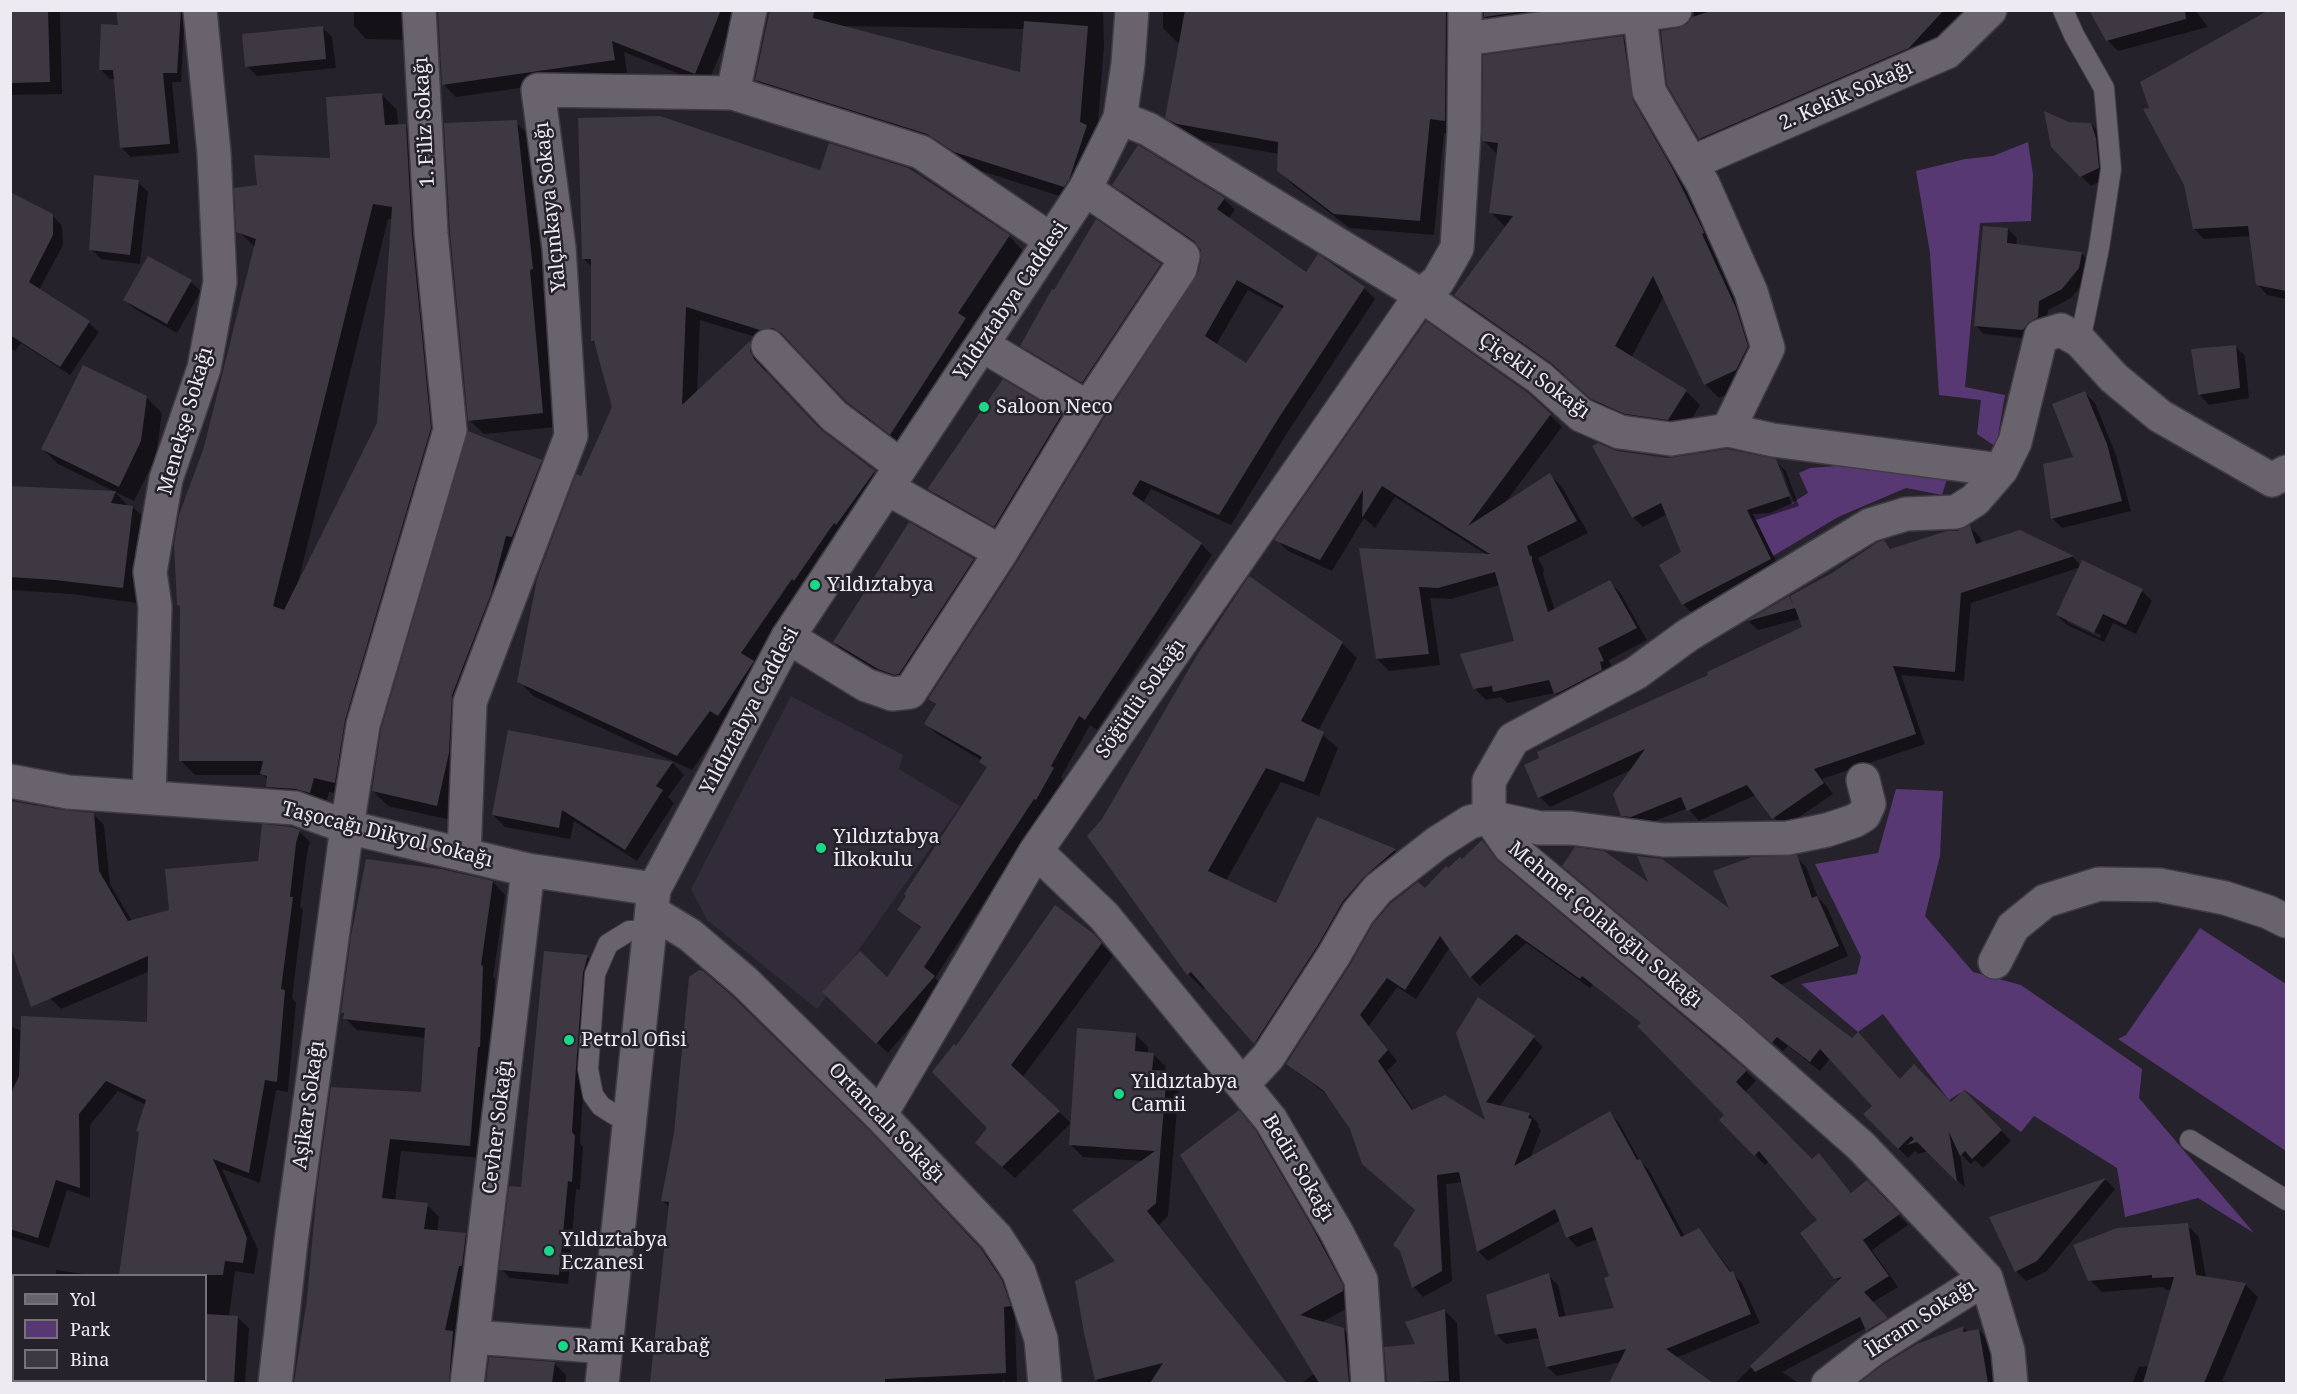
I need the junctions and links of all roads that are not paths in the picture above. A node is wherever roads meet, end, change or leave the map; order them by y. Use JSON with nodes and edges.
{"nodes":[{"id":1,"x":200,"y":10,"type":"edge"},
{"id":2,"x":419,"y":10,"type":"edge"},
{"id":3,"x":750,"y":10,"type":"edge"},
{"id":4,"x":1132,"y":10,"type":"edge"},
{"id":5,"x":1675,"y":10,"type":"edge"},
{"id":6,"x":1990,"y":10,"type":"edge"},
{"id":7,"x":2063,"y":10,"type":"edge"},
{"id":8,"x":1640,"y":17,"type":"junction"},
{"id":9,"x":1465,"y":25,"type":"edge"},
{"id":10,"x":733,"y":93,"type":"junction"},
{"id":11,"x":1120,"y":118,"type":"junction"},
{"id":12,"x":1691,"y":164,"type":"junction"},
{"id":13,"x":1085,"y":189,"type":"junction"},
{"id":14,"x":1052,"y":240,"type":"junction"},
{"id":15,"x":1421,"y":295,"type":"junction"},
{"id":16,"x":2080,"y":341,"type":"junction"},
{"id":17,"x":982,"y":345,"type":"junction"},
{"id":18,"x":768,"y":346,"type":"dead end"},
{"id":19,"x":1088,"y":408,"type":"junction"},
{"id":20,"x":1728,"y":430,"type":"junction"},
{"id":21,"x":2001,"y":470,"type":"junction"},
{"id":22,"x":2286,"y":472,"type":"edge"},
{"id":23,"x":894,"y":477,"type":"junction"},
{"id":24,"x":1001,"y":552,"type":"junction"},
{"id":25,"x":788,"y":637,"type":"junction"},
{"id":26,"x":1863,"y":780,"type":"dead end"},
{"id":27,"x":10,"y":781,"type":"edge"},
{"id":28,"x":149,"y":796,"type":"junction"},
{"id":29,"x":1489,"y":817,"type":"junction"},
{"id":30,"x":347,"y":827,"type":"junction"},
{"id":31,"x":1036,"y":850,"type":"junction"},
{"id":32,"x":464,"y":855,"type":"junction"},
{"id":33,"x":528,"y":870,"type":"junction"},
{"id":34,"x":652,"y":911,"type":"junction"},
{"id":35,"x":2286,"y":921,"type":"edge"},
{"id":36,"x":1995,"y":962,"type":"dead end"},
{"id":37,"x":1241,"y":1082,"type":"junction"},
{"id":38,"x":880,"y":1115,"type":"junction"},
{"id":39,"x":630,"y":1118,"type":"junction"},
{"id":40,"x":2190,"y":1140,"type":"dead end"},
{"id":41,"x":2286,"y":1200,"type":"edge"},
{"id":42,"x":1986,"y":1278,"type":"junction"},
{"id":43,"x":473,"y":1337,"type":"junction"},
{"id":44,"x":607,"y":1347,"type":"junction"},
{"id":45,"x":275,"y":1383,"type":"edge"},
{"id":46,"x":467,"y":1383,"type":"edge"},
{"id":47,"x":602,"y":1383,"type":"edge"},
{"id":48,"x":1045,"y":1383,"type":"edge"},
{"id":49,"x":1368,"y":1383,"type":"edge"},
{"id":50,"x":1828,"y":1383,"type":"edge"},
{"id":51,"x":2011,"y":1383,"type":"edge"}],
"edges":[{"from":1,"to":28,"type":"street","name":"Menekşe Sokağı"},
{"from":2,"to":30,"type":"street","name":"1. Filiz Sokağı"},
{"from":3,"to":10,"type":"street"},
{"from":4,"to":11,"type":"street","name":"Yıldıztabya Caddesi"},
{"from":5,"to":8,"type":"street"},
{"from":6,"to":12,"type":"street","name":"2. Kekik Sokağı"},
{"from":7,"to":16,"type":"lane"},
{"from":8,"to":9,"type":"street"},
{"from":8,"to":12,"type":"street"},
{"from":9,"to":15,"type":"street","name":"Söğütlü Sokağı"},
{"from":10,"to":14,"type":"street","name":"Yalçınkaya Sokağı"},
{"from":10,"to":32,"type":"street","name":"Yalçınkaya Sokağı"},
{"from":11,"to":13,"type":"street","name":"Yıldıztabya Caddesi"},
{"from":11,"to":15,"type":"street","name":"Çiçekli Sokağı"},
{"from":12,"to":20,"type":"street"},
{"from":13,"to":14,"type":"street","name":"Yıldıztabya Caddesi"},
{"from":13,"to":19,"type":"street"},
{"from":14,"to":17,"type":"street","name":"Yıldıztabya Caddesi"},
{"from":15,"to":20,"type":"street","name":"Çiçekli Sokağı"},
{"from":15,"to":31,"type":"street","name":"Söğütlü Sokağı"},
{"from":16,"to":21,"type":"street"},
{"from":16,"to":22,"type":"street"},
{"from":17,"to":19,"type":"street"},
{"from":17,"to":23,"type":"street","name":"Yıldıztabya Caddesi"},
{"from":18,"to":23,"type":"street"},
{"from":19,"to":24,"type":"street"},
{"from":20,"to":21,"type":"street","name":"Çiçekli Sokağı"},
{"from":21,"to":29,"type":"street"},
{"from":23,"to":24,"type":"street"},
{"from":23,"to":25,"type":"street","name":"Yıldıztabya Caddesi"},
{"from":24,"to":25,"type":"street"},
{"from":25,"to":34,"type":"street","name":"Yıldıztabya Caddesi"},
{"from":26,"to":29,"type":"street"},
{"from":27,"to":28,"type":"street","name":"Taşocağı Dikyol Sokağı"},
{"from":28,"to":30,"type":"street","name":"Taşocağı Dikyol Sokağı"},
{"from":29,"to":37,"type":"street"},
{"from":29,"to":42,"type":"street","name":"Mehmet Çolakoğlu Sokağı"},
{"from":30,"to":32,"type":"street","name":"Taşocağı Dikyol Sokağı"},
{"from":30,"to":45,"type":"street","name":"Aşikar Sokağı"},
{"from":31,"to":37,"type":"street","name":"Bedir Sokağı"},
{"from":31,"to":38,"type":"street","name":"Söğütlü Sokağı"},
{"from":32,"to":33,"type":"street","name":"Taşocağı Dikyol Sokağı"},
{"from":33,"to":34,"type":"street","name":"Taşocağı Dikyol Sokağı"},
{"from":33,"to":43,"type":"street","name":"Cevher Sokağı"},
{"from":34,"to":38,"type":"street","name":"Ortancalı Sokağı"},
{"from":34,"to":39,"type":"street","name":"Yıldıztabya Caddesi"},
{"from":34,"to":39,"type":"lane"},
{"from":35,"to":36,"type":"street"},
{"from":37,"to":49,"type":"street","name":"Bedir Sokağı"},
{"from":38,"to":48,"type":"street","name":"Ortancalı Sokağı"},
{"from":39,"to":44,"type":"street","name":"Yıldıztabya Caddesi"},
{"from":40,"to":41,"type":"lane"},
{"from":42,"to":50,"type":"street","name":"İkram Sokağı"},
{"from":42,"to":51,"type":"street","name":"Mehmet Çolakoğlu Sokağı"},
{"from":43,"to":44,"type":"street"},
{"from":43,"to":46,"type":"street","name":"Cevher Sokağı"},
{"from":44,"to":47,"type":"street","name":"Yıldıztabya Caddesi"}]}
